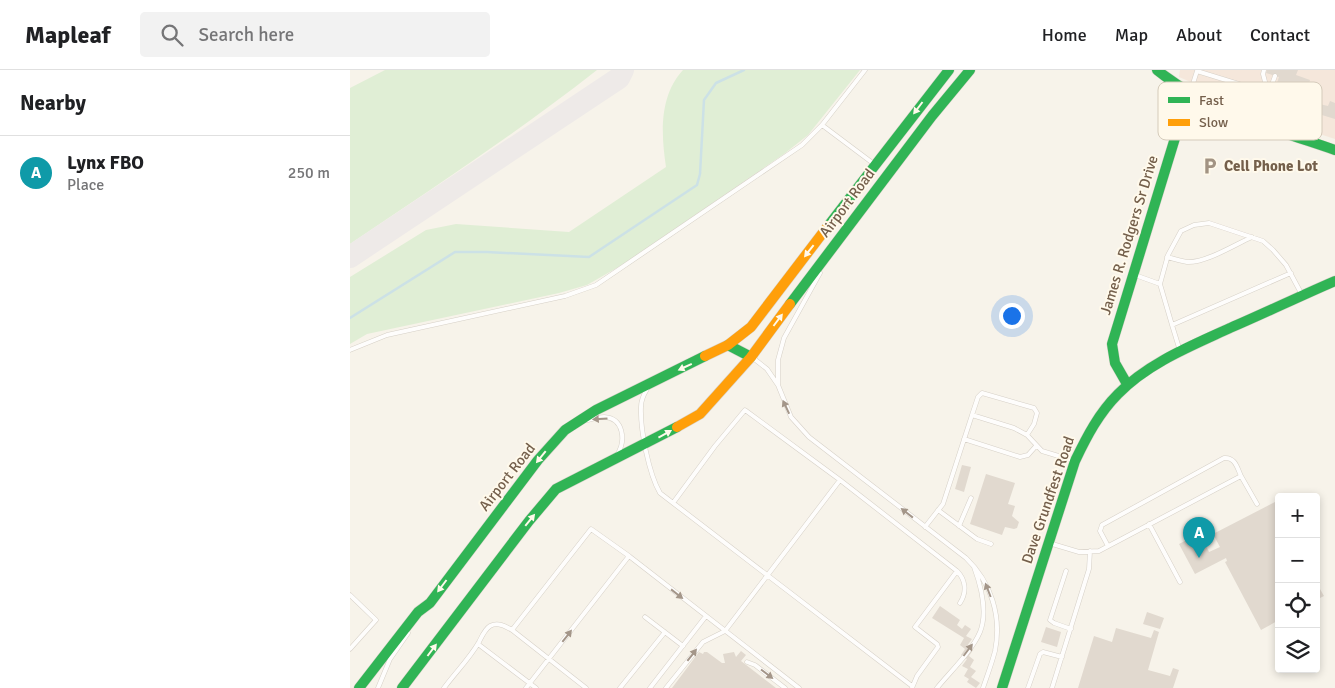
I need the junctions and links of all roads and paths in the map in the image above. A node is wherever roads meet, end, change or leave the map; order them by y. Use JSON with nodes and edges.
{"nodes":[{"id":1,"x":865,"y":70,"type":"edge"},
{"id":2,"x":949,"y":70,"type":"edge"},
{"id":3,"x":970,"y":70,"type":"edge"},
{"id":4,"x":1159,"y":72,"type":"edge"},
{"id":5,"x":1275,"y":76,"type":"dead end"},
{"id":6,"x":1173,"y":82,"type":"edge"},
{"id":7,"x":1194,"y":82,"type":"edge"},
{"id":8,"x":1232,"y":82,"type":"edge"},
{"id":9,"x":1273,"y":82,"type":"edge"},
{"id":10,"x":822,"y":125,"type":"junction"},
{"id":11,"x":1174,"y":140,"type":"edge"},
{"id":12,"x":1306,"y":140,"type":"edge"},
{"id":13,"x":1335,"y":150,"type":"edge"},
{"id":14,"x":876,"y":165,"type":"junction"},
{"id":15,"x":1252,"y":238,"type":"junction"},
{"id":16,"x":839,"y":239,"type":"junction"},
{"id":17,"x":1168,"y":257,"type":"junction"},
{"id":18,"x":1133,"y":274,"type":"junction"},
{"id":19,"x":1291,"y":274,"type":"junction"},
{"id":20,"x":1335,"y":280,"type":"edge"},
{"id":21,"x":1160,"y":284,"type":"junction"},
{"id":22,"x":1302,"y":296,"type":"junction"},
{"id":23,"x":1172,"y":325,"type":"junction"},
{"id":24,"x":728,"y":345,"type":"junction"},
{"id":25,"x":350,"y":350,"type":"edge"},
{"id":26,"x":1180,"y":351,"type":"junction"},
{"id":27,"x":751,"y":356,"type":"junction"},
{"id":28,"x":649,"y":384,"type":"junction"},
{"id":29,"x":1127,"y":384,"type":"junction"},
{"id":30,"x":778,"y":385,"type":"junction"},
{"id":31,"x":972,"y":415,"type":"junction"},
{"id":32,"x":575,"y":423,"type":"junction"},
{"id":33,"x":1027,"y":435,"type":"junction"},
{"id":34,"x":964,"y":439,"type":"junction"},
{"id":35,"x":646,"y":444,"type":"junction"},
{"id":36,"x":1036,"y":446,"type":"junction"},
{"id":37,"x":1075,"y":460,"type":"junction"},
{"id":38,"x":613,"y":461,"type":"junction"},
{"id":39,"x":1242,"y":476,"type":"junction"},
{"id":40,"x":840,"y":480,"type":"junction"},
{"id":41,"x":971,"y":498,"type":"dead end"},
{"id":42,"x":673,"y":503,"type":"junction"},
{"id":43,"x":1256,"y":504,"type":"dead end"},
{"id":44,"x":938,"y":510,"type":"junction"},
{"id":45,"x":1149,"y":524,"type":"junction"},
{"id":46,"x":959,"y":526,"type":"junction"},
{"id":47,"x":925,"y":527,"type":"junction"},
{"id":48,"x":1048,"y":543,"type":"junction"},
{"id":49,"x":991,"y":544,"type":"dead end"},
{"id":50,"x":1108,"y":546,"type":"junction"},
{"id":51,"x":1090,"y":551,"type":"junction"},
{"id":52,"x":628,"y":556,"type":"junction"},
{"id":53,"x":973,"y":565,"type":"junction"},
{"id":54,"x":957,"y":571,"type":"junction"},
{"id":55,"x":1066,"y":571,"type":"dead end"},
{"id":56,"x":767,"y":575,"type":"junction"},
{"id":57,"x":1180,"y":582,"type":"dead end"},
{"id":58,"x":350,"y":595,"type":"edge"},
{"id":59,"x":960,"y":602,"type":"dead end"},
{"id":60,"x":430,"y":603,"type":"junction"},
{"id":61,"x":706,"y":616,"type":"junction"},
{"id":62,"x":645,"y":617,"type":"dead end"},
{"id":63,"x":1071,"y":629,"type":"junction"},
{"id":64,"x":512,"y":630,"type":"junction"},
{"id":65,"x":724,"y":631,"type":"junction"},
{"id":66,"x":665,"y":632,"type":"junction"},
{"id":67,"x":478,"y":644,"type":"junction"},
{"id":68,"x":683,"y":646,"type":"junction"},
{"id":69,"x":350,"y":649,"type":"edge"},
{"id":70,"x":1062,"y":658,"type":"junction"},
{"id":71,"x":549,"y":659,"type":"junction"},
{"id":72,"x":748,"y":662,"type":"dead end"},
{"id":73,"x":530,"y":684,"type":"junction"},
{"id":74,"x":912,"y":687,"type":"edge"},
{"id":75,"x":359,"y":688,"type":"edge"},
{"id":76,"x":378,"y":688,"type":"edge"},
{"id":77,"x":402,"y":688,"type":"edge"},
{"id":78,"x":444,"y":688,"type":"edge"},
{"id":79,"x":526,"y":688,"type":"edge"},
{"id":80,"x":536,"y":688,"type":"edge"},
{"id":81,"x":586,"y":688,"type":"edge"},
{"id":82,"x":620,"y":688,"type":"edge"},
{"id":83,"x":650,"y":688,"type":"edge"},
{"id":84,"x":666,"y":688,"type":"edge"},
{"id":85,"x":785,"y":688,"type":"edge"},
{"id":86,"x":799,"y":688,"type":"edge"},
{"id":87,"x":937,"y":688,"type":"edge"},
{"id":88,"x":983,"y":688,"type":"edge"},
{"id":89,"x":1002,"y":688,"type":"edge"},
{"id":90,"x":1028,"y":688,"type":"edge"},
{"id":91,"x":1052,"y":688,"type":"edge"}],
"edges":[{"from":1,"to":10,"type":"lane"},
{"from":2,"to":14,"type":"main road","name":"Airport Road","one_way":true},
{"from":3,"to":16,"type":"main road","name":"Airport Road"},
{"from":4,"to":6,"type":"main road"},
{"from":5,"to":9,"type":"lane"},
{"from":7,"to":8,"type":"lane"},
{"from":10,"to":14,"type":"lane"},
{"from":10,"to":25,"type":"lane"},
{"from":11,"to":18,"type":"main road","name":"James R. Rodgers Sr Drive"},
{"from":12,"to":13,"type":"main road"},
{"from":14,"to":24,"type":"main road","name":"Airport Road","one_way":true},
{"from":15,"to":17,"type":"lane"},
{"from":15,"to":17,"type":"lane"},
{"from":15,"to":19,"type":"lane"},
{"from":27,"to":16,"type":"main road","name":"Airport Road","one_way":true},
{"from":16,"to":30,"type":"lane"},
{"from":17,"to":21,"type":"lane"},
{"from":18,"to":21,"type":"lane"},
{"from":18,"to":29,"type":"main road","name":"James R. Rodgers Sr Drive"},
{"from":19,"to":22,"type":"lane"},
{"from":19,"to":23,"type":"lane"},
{"from":20,"to":22,"type":"main road","name":"Dave Grundfest Road"},
{"from":21,"to":23,"type":"lane"},
{"from":22,"to":26,"type":"main road","name":"Dave Grundfest Road"},
{"from":23,"to":26,"type":"lane"},
{"from":24,"to":27,"type":"main road"},
{"from":24,"to":28,"type":"main road","name":"Airport Road","one_way":true},
{"from":26,"to":29,"type":"main road","name":"Dave Grundfest Road"},
{"from":27,"to":30,"type":"lane"},
{"from":35,"to":27,"type":"main road","name":"Airport Road","one_way":true},
{"from":28,"to":32,"type":"main road","name":"Airport Road"},
{"from":28,"to":35,"type":"lane"},
{"from":29,"to":37,"type":"main road","name":"Dave Grundfest Road"},
{"from":47,"to":30,"type":"lane","one_way":true},
{"from":31,"to":33,"type":"lane"},
{"from":31,"to":33,"type":"lane"},
{"from":31,"to":34,"type":"lane"},
{"from":38,"to":32,"type":"lane","one_way":true},
{"from":32,"to":60,"type":"main road","name":"Airport Road","one_way":true},
{"from":33,"to":36,"type":"lane"},
{"from":34,"to":36,"type":"lane"},
{"from":34,"to":44,"type":"lane"},
{"from":35,"to":38,"type":"main road","name":"Airport Road"},
{"from":35,"to":42,"type":"lane"},
{"from":36,"to":37,"type":"lane"},
{"from":37,"to":48,"type":"main road","name":"Dave Grundfest Road"},
{"from":77,"to":38,"type":"main road","name":"Airport Road","one_way":true},
{"from":39,"to":43,"type":"lane"},
{"from":39,"to":45,"type":"lane"},
{"from":39,"to":50,"type":"lane"},
{"from":40,"to":42,"type":"lane"},
{"from":40,"to":54,"type":"lane"},
{"from":40,"to":56,"type":"lane"},
{"from":41,"to":46,"type":"lane"},
{"from":42,"to":56,"type":"lane"},
{"from":44,"to":46,"type":"lane"},
{"from":44,"to":47,"type":"lane"},
{"from":45,"to":50,"type":"lane"},
{"from":45,"to":57,"type":"lane"},
{"from":46,"to":49,"type":"lane"},
{"from":47,"to":53,"type":"lane"},
{"from":48,"to":51,"type":"lane"},
{"from":48,"to":89,"type":"main road","name":"Dave Grundfest Road"},
{"from":50,"to":51,"type":"lane"},
{"from":51,"to":63,"type":"lane"},
{"from":52,"to":61,"type":"lane","one_way":true},
{"from":52,"to":64,"type":"lane"},
{"from":71,"to":52,"type":"lane","one_way":true},
{"from":87,"to":53,"type":"lane","one_way":true},
{"from":88,"to":53,"type":"lane","one_way":true},
{"from":54,"to":59,"type":"lane"},
{"from":54,"to":74,"type":"lane"},
{"from":55,"to":63,"type":"lane"},
{"from":56,"to":65,"type":"lane"},
{"from":56,"to":74,"type":"lane"},
{"from":58,"to":69,"type":"lane"},
{"from":60,"to":75,"type":"main road","name":"Airport Road"},
{"from":60,"to":76,"type":"lane"},
{"from":61,"to":65,"type":"lane"},
{"from":61,"to":68,"type":"lane"},
{"from":62,"to":66,"type":"lane"},
{"from":63,"to":70,"type":"lane"},
{"from":64,"to":67,"type":"lane"},
{"from":64,"to":71,"type":"lane"},
{"from":84,"to":65,"type":"lane","one_way":true},
{"from":65,"to":86,"type":"lane"},
{"from":66,"to":68,"type":"lane"},
{"from":66,"to":82,"type":"lane"},
{"from":67,"to":73,"type":"lane"},
{"from":67,"to":78,"type":"lane"},
{"from":68,"to":83,"type":"lane"},
{"from":70,"to":90,"type":"lane"},
{"from":70,"to":91,"type":"lane"},
{"from":71,"to":73,"type":"lane"},
{"from":71,"to":81,"type":"lane"},
{"from":72,"to":85,"type":"lane","one_way":true},
{"from":73,"to":79,"type":"lane"},
{"from":73,"to":80,"type":"lane"}]}
